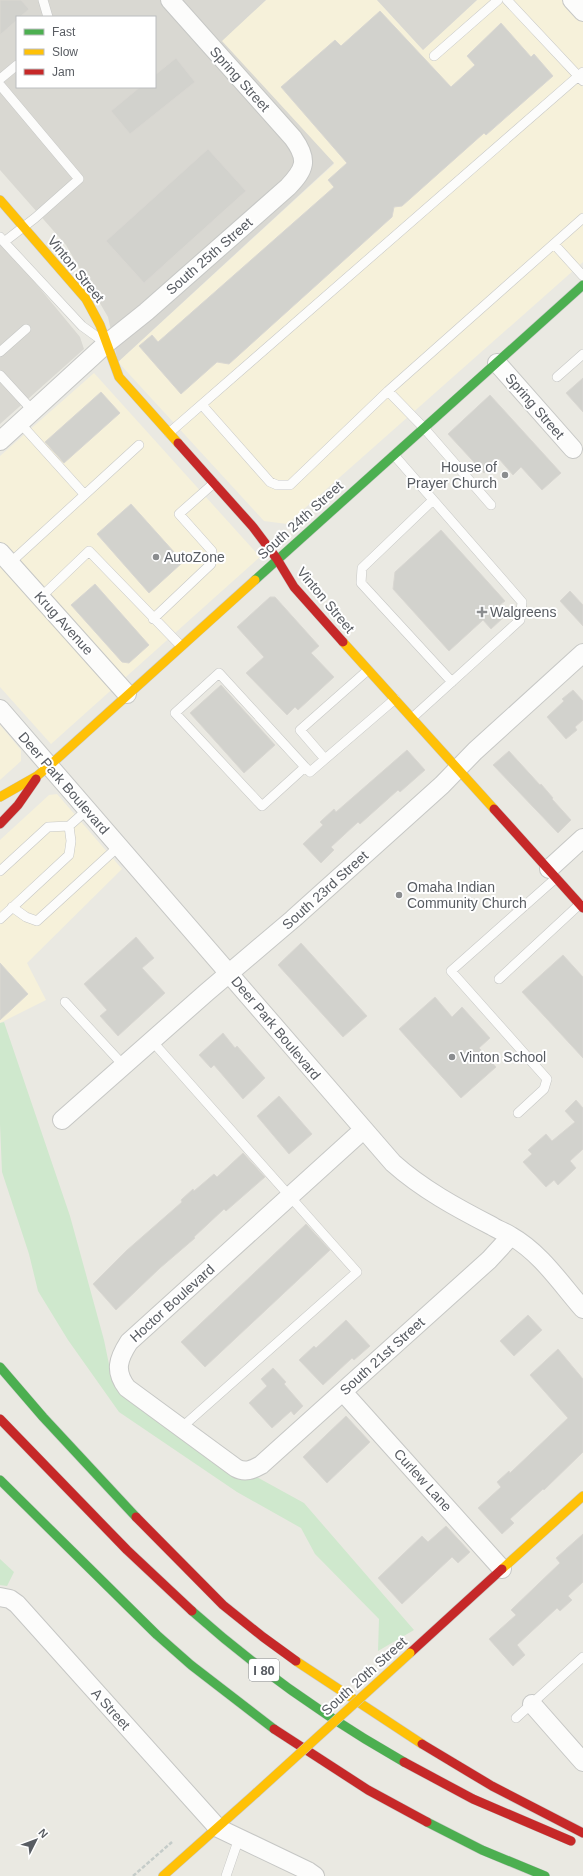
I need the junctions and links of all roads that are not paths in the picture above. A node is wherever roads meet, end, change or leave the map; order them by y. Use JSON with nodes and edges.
{"nodes":[{"id":1,"x":43,"y":0,"type":"edge"},
{"id":2,"x":170,"y":0,"type":"edge"},
{"id":3,"x":498,"y":0,"type":"edge"},
{"id":4,"x":507,"y":0,"type":"edge"},
{"id":5,"x":572,"y":0,"type":"edge"},
{"id":6,"x":583,"y":12,"type":"edge"},
{"id":7,"x":48,"y":16,"type":"edge"},
{"id":8,"x":434,"y":56,"type":"dead end"},
{"id":9,"x":16,"y":66,"type":"edge"},
{"id":10,"x":581,"y":76,"type":"edge"},
{"id":11,"x":0,"y":79,"type":"edge"},
{"id":12,"x":0,"y":85,"type":"edge"},
{"id":13,"x":304,"y":161,"type":"joint"},
{"id":14,"x":0,"y":200,"type":"edge"},
{"id":15,"x":583,"y":218,"type":"edge"},
{"id":16,"x":24,"y":227,"type":"junction"},
{"id":17,"x":2,"y":240,"type":"edge"},
{"id":18,"x":554,"y":244,"type":"junction"},
{"id":19,"x":583,"y":276,"type":"edge"},
{"id":20,"x":583,"y":285,"type":"edge"},
{"id":21,"x":26,"y":329,"type":"dead end"},
{"id":22,"x":106,"y":344,"type":"junction"},
{"id":23,"x":0,"y":352,"type":"edge"},
{"id":24,"x":583,"y":354,"type":"edge"},
{"id":25,"x":497,"y":363,"type":"junction"},
{"id":26,"x":0,"y":374,"type":"edge"},
{"id":27,"x":557,"y":377,"type":"dead end"},
{"id":28,"x":388,"y":392,"type":"junction"},
{"id":29,"x":202,"y":405,"type":"junction"},
{"id":30,"x":33,"y":411,"type":"junction"},
{"id":31,"x":20,"y":423,"type":"junction"},
{"id":32,"x":424,"y":428,"type":"junction"},
{"id":33,"x":169,"y":433,"type":"junction"},
{"id":34,"x":0,"y":441,"type":"edge"},
{"id":35,"x":139,"y":445,"type":"dead end"},
{"id":36,"x":573,"y":449,"type":"dead end"},
{"id":37,"x":394,"y":455,"type":"junction"},
{"id":38,"x":214,"y":482,"type":"junction"},
{"id":39,"x":84,"y":494,"type":"junction"},
{"id":40,"x":433,"y":500,"type":"junction"},
{"id":41,"x":491,"y":505,"type":"dead end"},
{"id":42,"x":5,"y":557,"type":"edge"},
{"id":43,"x":277,"y":559,"type":"junction"},
{"id":44,"x":41,"y":597,"type":"junction"},
{"id":45,"x":153,"y":619,"type":"junction"},
{"id":46,"x":181,"y":646,"type":"junction"},
{"id":47,"x":583,"y":653,"type":"edge"},
{"id":48,"x":368,"y":670,"type":"junction"},
{"id":49,"x":452,"y":682,"type":"junction"},
{"id":50,"x":127,"y":694,"type":"junction"},
{"id":51,"x":395,"y":699,"type":"junction"},
{"id":52,"x":0,"y":709,"type":"edge"},
{"id":53,"x":412,"y":718,"type":"junction"},
{"id":54,"x":325,"y":759,"type":"junction"},
{"id":55,"x":305,"y":767,"type":"junction"},
{"id":56,"x":458,"y":769,"type":"junction"},
{"id":57,"x":43,"y":771,"type":"junction"},
{"id":58,"x":0,"y":797,"type":"edge"},
{"id":59,"x":87,"y":810,"type":"junction"},
{"id":60,"x":0,"y":824,"type":"edge"},
{"id":61,"x":69,"y":826,"type":"junction"},
{"id":62,"x":583,"y":838,"type":"edge"},
{"id":63,"x":119,"y":846,"type":"junction"},
{"id":64,"x":0,"y":871,"type":"edge"},
{"id":65,"x":553,"y":873,"type":"junction"},
{"id":66,"x":581,"y":906,"type":"edge"},
{"id":67,"x":12,"y":907,"type":"junction"},
{"id":68,"x":0,"y":918,"type":"edge"},
{"id":69,"x":229,"y":974,"type":"junction"},
{"id":70,"x":499,"y":979,"type":"dead end"},
{"id":71,"x":65,"y":1002,"type":"dead end"},
{"id":72,"x":152,"y":1041,"type":"junction"},
{"id":73,"x":124,"y":1066,"type":"junction"},
{"id":74,"x":518,"y":1113,"type":"dead end"},
{"id":75,"x":62,"y":1120,"type":"dead end"},
{"id":76,"x":363,"y":1130,"type":"junction"},
{"id":77,"x":290,"y":1197,"type":"junction"},
{"id":78,"x":512,"y":1236,"type":"junction"},
{"id":79,"x":583,"y":1310,"type":"edge"},
{"id":80,"x":0,"y":1367,"type":"edge"},
{"id":81,"x":343,"y":1392,"type":"junction"},
{"id":82,"x":0,"y":1420,"type":"edge"},
{"id":83,"x":181,"y":1428,"type":"junction"},
{"id":84,"x":248,"y":1471,"type":"joint"},
{"id":85,"x":0,"y":1482,"type":"edge"},
{"id":86,"x":583,"y":1496,"type":"edge"},
{"id":87,"x":502,"y":1569,"type":"junction"},
{"id":88,"x":0,"y":1597,"type":"edge"},
{"id":89,"x":583,"y":1657,"type":"edge"},
{"id":90,"x":532,"y":1704,"type":"junction"},
{"id":91,"x":516,"y":1718,"type":"dead end"},
{"id":92,"x":583,"y":1762,"type":"edge"},
{"id":93,"x":218,"y":1828,"type":"junction"},
{"id":94,"x":583,"y":1833,"type":"edge"},
{"id":95,"x":240,"y":1838,"type":"junction"},
{"id":96,"x":583,"y":1845,"type":"edge"},
{"id":97,"x":163,"y":1876,"type":"edge"},
{"id":98,"x":226,"y":1876,"type":"edge"},
{"id":99,"x":315,"y":1876,"type":"edge"},
{"id":100,"x":545,"y":1876,"type":"edge"}],
"edges":[{"from":1,"to":7,"type":"lane"},
{"from":2,"to":13,"type":"street","name":"Spring Street"},
{"from":3,"to":8,"type":"lane"},
{"from":4,"to":10,"type":"lane"},
{"from":5,"to":6,"type":"street"},
{"from":9,"to":11,"type":"lane"},
{"from":10,"to":29,"type":"lane"},
{"from":12,"to":16,"type":"lane"},
{"from":13,"to":22,"type":"street","name":"South 25th Street"},
{"from":14,"to":16,"type":"main road","name":"Vinton Street"},
{"from":15,"to":18,"type":"lane"},
{"from":16,"to":17,"type":"lane"},
{"from":16,"to":22,"type":"main road","name":"Vinton Street"},
{"from":17,"to":22,"type":"lane"},
{"from":18,"to":19,"type":"lane"},
{"from":18,"to":28,"type":"lane"},
{"from":20,"to":25,"type":"main road","name":"South 24th Street"},
{"from":21,"to":23,"type":"lane"},
{"from":22,"to":30,"type":"street"},
{"from":22,"to":33,"type":"main road","name":"Vinton Street"},
{"from":24,"to":27,"type":"lane"},
{"from":25,"to":32,"type":"main road","name":"South 24th Street"},
{"from":25,"to":36,"type":"street","name":"Spring Street"},
{"from":26,"to":30,"type":"lane"},
{"from":28,"to":29,"type":"lane"},
{"from":28,"to":32,"type":"lane"},
{"from":29,"to":33,"type":"lane"},
{"from":30,"to":31,"type":"street"},
{"from":31,"to":34,"type":"street"},
{"from":31,"to":39,"type":"lane"},
{"from":32,"to":37,"type":"main road","name":"South 24th Street"},
{"from":32,"to":41,"type":"lane"},
{"from":33,"to":38,"type":"main road","name":"Vinton Street"},
{"from":35,"to":39,"type":"lane"},
{"from":37,"to":40,"type":"lane"},
{"from":37,"to":43,"type":"main road","name":"South 24th Street"},
{"from":38,"to":43,"type":"main road","name":"Vinton Street"},
{"from":38,"to":45,"type":"lane"},
{"from":39,"to":42,"type":"lane"},
{"from":40,"to":49,"type":"lane"},
{"from":40,"to":49,"type":"lane"},
{"from":42,"to":44,"type":"street","name":"Krug Avenue"},
{"from":43,"to":46,"type":"main road","name":"South 24th Street"},
{"from":43,"to":48,"type":"main road","name":"Vinton Street"},
{"from":44,"to":45,"type":"lane"},
{"from":44,"to":50,"type":"street","name":"Krug Avenue"},
{"from":45,"to":46,"type":"lane"},
{"from":46,"to":50,"type":"main road","name":"South 24th Street"},
{"from":47,"to":56,"type":"street","name":"South 23rd Street"},
{"from":48,"to":51,"type":"main road","name":"Vinton Street"},
{"from":48,"to":54,"type":"lane"},
{"from":49,"to":53,"type":"lane"},
{"from":50,"to":57,"type":"main road","name":"South 24th Street"},
{"from":51,"to":53,"type":"main road","name":"Vinton Street"},
{"from":51,"to":54,"type":"lane"},
{"from":52,"to":57,"type":"street","name":"Deer Park Boulevard"},
{"from":53,"to":56,"type":"main road","name":"Vinton Street"},
{"from":54,"to":55,"type":"lane"},
{"from":55,"to":55,"type":"lane"},
{"from":56,"to":65,"type":"main road","name":"Vinton Street"},
{"from":56,"to":69,"type":"street","name":"South 23rd Street"},
{"from":57,"to":58,"type":"main road","name":"South 24th Street"},
{"from":57,"to":59,"type":"street","name":"Deer Park Boulevard"},
{"from":57,"to":60,"type":"main road","name":"South 24th Street"},
{"from":59,"to":61,"type":"lane"},
{"from":59,"to":63,"type":"street","name":"Deer Park Boulevard"},
{"from":61,"to":64,"type":"lane"},
{"from":61,"to":67,"type":"lane"},
{"from":62,"to":65,"type":"street"},
{"from":63,"to":67,"type":"lane"},
{"from":63,"to":69,"type":"street","name":"Deer Park Boulevard"},
{"from":65,"to":66,"type":"main road","name":"Vinton Street"},
{"from":65,"to":74,"type":"lane"},
{"from":66,"to":70,"type":"lane"},
{"from":67,"to":68,"type":"lane"},
{"from":69,"to":72,"type":"street","name":"South 23rd Street"},
{"from":69,"to":76,"type":"street","name":"Deer Park Boulevard"},
{"from":71,"to":73,"type":"lane"},
{"from":72,"to":73,"type":"street","name":"South 23rd Street"},
{"from":72,"to":77,"type":"lane"},
{"from":73,"to":75,"type":"street","name":"South 23rd Street"},
{"from":76,"to":77,"type":"street","name":"Hoctor Boulevard"},
{"from":76,"to":78,"type":"street","name":"Deer Park Boulevard"},
{"from":77,"to":83,"type":"street","name":"Hoctor Boulevard"},
{"from":77,"to":83,"type":"lane"},
{"from":78,"to":79,"type":"street","name":"Deer Park Boulevard"},
{"from":78,"to":81,"type":"street","name":"South 21st Street"},
{"from":80,"to":94,"type":"main road"},
{"from":81,"to":84,"type":"street","name":"South 21st Street"},
{"from":81,"to":87,"type":"street","name":"Curlew Lane"},
{"from":82,"to":96,"type":"main road","number":"I 80"},
{"from":83,"to":84,"type":"street","name":"Hoctor Boulevard"},
{"from":85,"to":100,"type":"main road"},
{"from":86,"to":87,"type":"main road","name":"South 20th Street"},
{"from":87,"to":93,"type":"main road","name":"South 20th Street","bridge":true},
{"from":88,"to":93,"type":"street","name":"A Street"},
{"from":89,"to":90,"type":"lane"},
{"from":90,"to":91,"type":"lane"},
{"from":90,"to":92,"type":"street"},
{"from":93,"to":95,"type":"street"},
{"from":93,"to":97,"type":"main road","name":"South 20th Street"},
{"from":95,"to":98,"type":"lane"},
{"from":95,"to":99,"type":"street"}]}
